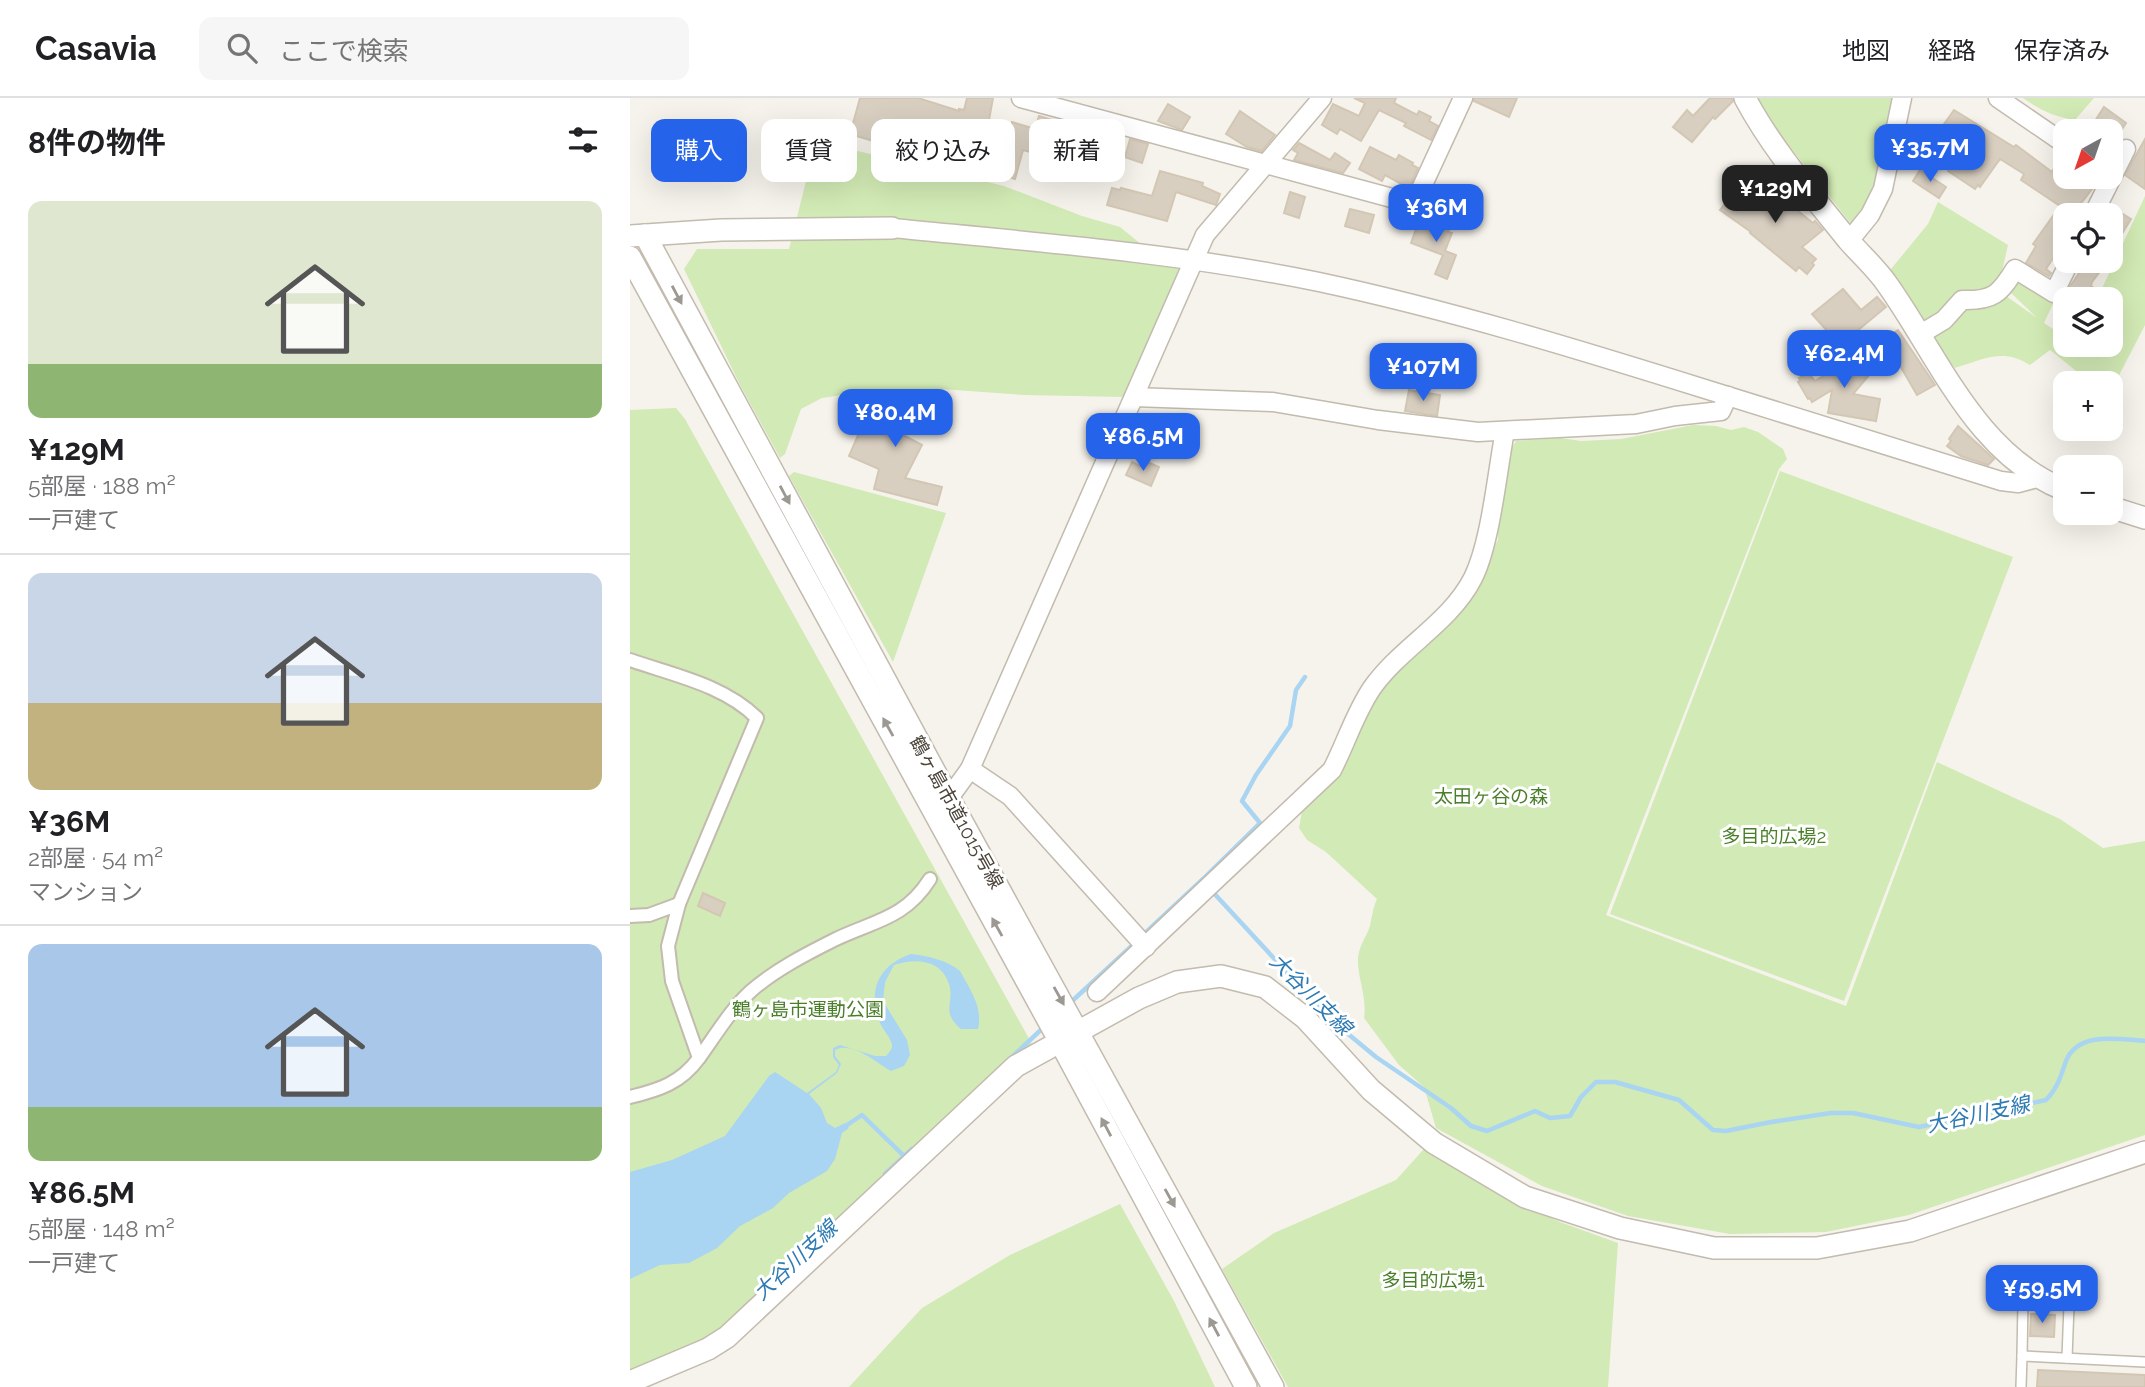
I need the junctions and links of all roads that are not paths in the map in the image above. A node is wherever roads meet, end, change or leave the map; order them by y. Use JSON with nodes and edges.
{"nodes":[{"id":1,"x":1322,"y":98,"type":"edge"},
{"id":2,"x":1463,"y":98,"type":"edge"},
{"id":3,"x":1745,"y":98,"type":"edge"},
{"id":4,"x":1902,"y":98,"type":"edge"},
{"id":5,"x":1998,"y":98,"type":"edge"},
{"id":6,"x":1031,"y":99,"type":"edge"},
{"id":7,"x":2053,"y":136,"type":"edge"},
{"id":8,"x":2126,"y":149,"type":"dead end"},
{"id":9,"x":2123,"y":154,"type":"edge"},
{"id":10,"x":1266,"y":164,"type":"junction"},
{"id":11,"x":892,"y":228,"type":"joint"},
{"id":12,"x":637,"y":236,"type":"edge"},
{"id":13,"x":1849,"y":241,"type":"junction"},
{"id":14,"x":630,"y":257,"type":"edge"},
{"id":15,"x":1194,"y":260,"type":"junction"},
{"id":16,"x":2064,"y":273,"type":"edge"},
{"id":17,"x":1919,"y":335,"type":"junction"},
{"id":18,"x":1728,"y":396,"type":"junction"},
{"id":19,"x":1134,"y":397,"type":"junction"},
{"id":20,"x":1504,"y":431,"type":"junction"},
{"id":21,"x":2037,"y":478,"type":"junction"},
{"id":22,"x":2053,"y":485,"type":"edge"},
{"id":23,"x":2123,"y":511,"type":"edge"},
{"id":24,"x":2145,"y":518,"type":"edge"},
{"id":25,"x":630,"y":660,"type":"edge"},
{"id":26,"x":970,"y":769,"type":"junction"},
{"id":27,"x":949,"y":798,"type":"junction"},
{"id":28,"x":930,"y":878,"type":"dead end"},
{"id":29,"x":679,"y":904,"type":"junction"},
{"id":30,"x":630,"y":916,"type":"edge"},
{"id":31,"x":1146,"y":947,"type":"junction"},
{"id":32,"x":1097,"y":992,"type":"dead end"},
{"id":33,"x":1078,"y":1030,"type":"junction"},
{"id":34,"x":1059,"y":1041,"type":"junction"},
{"id":35,"x":699,"y":1058,"type":"junction"},
{"id":36,"x":630,"y":1097,"type":"edge"},
{"id":37,"x":2145,"y":1152,"type":"edge"},
{"id":38,"x":2022,"y":1356,"type":"junction"},
{"id":39,"x":2067,"y":1359,"type":"junction"},
{"id":40,"x":2145,"y":1362,"type":"edge"},
{"id":41,"x":630,"y":1382,"type":"edge"},
{"id":42,"x":1246,"y":1387,"type":"edge"},
{"id":43,"x":1273,"y":1387,"type":"edge"},
{"id":44,"x":2021,"y":1387,"type":"edge"}],
"edges":[{"from":1,"to":10,"type":"street"},
{"from":2,"to":10,"type":"street"},
{"from":3,"to":13,"type":"street"},
{"from":4,"to":13,"type":"street"},
{"from":5,"to":7,"type":"street"},
{"from":6,"to":10,"type":"street"},
{"from":8,"to":9,"type":"street"},
{"from":10,"to":15,"type":"street"},
{"from":11,"to":12,"type":"street"},
{"from":11,"to":15,"type":"street"},
{"from":12,"to":27,"type":"street","name":"鶴ヶ島市道1015号線","one_way":true},
{"from":13,"to":17,"type":"street"},
{"from":34,"to":14,"type":"street","name":"鶴ヶ島市道1015号線","one_way":true},
{"from":15,"to":18,"type":"street"},
{"from":15,"to":19,"type":"street"},
{"from":16,"to":17,"type":"street"},
{"from":17,"to":21,"type":"street"},
{"from":18,"to":20,"type":"street"},
{"from":18,"to":21,"type":"street"},
{"from":19,"to":20,"type":"street"},
{"from":19,"to":26,"type":"street"},
{"from":20,"to":31,"type":"street"},
{"from":21,"to":22,"type":"street"},
{"from":23,"to":24,"type":"street"},
{"from":25,"to":29,"type":"street"},
{"from":26,"to":27,"type":"street"},
{"from":26,"to":31,"type":"street"},
{"from":27,"to":33,"type":"street","name":"鶴ヶ島市道1015号線","one_way":true},
{"from":28,"to":35,"type":"street"},
{"from":29,"to":30,"type":"street"},
{"from":29,"to":35,"type":"street"},
{"from":31,"to":32,"type":"street"},
{"from":33,"to":34,"type":"street"},
{"from":33,"to":37,"type":"street"},
{"from":33,"to":43,"type":"street","name":"鶴ヶ島市道1015号線","one_way":true},
{"from":34,"to":41,"type":"street"},
{"from":42,"to":34,"type":"street","name":"鶴ヶ島市道1015号線","one_way":true},
{"from":35,"to":36,"type":"street"},
{"from":38,"to":39,"type":"lane"},
{"from":38,"to":39,"type":"lane"},
{"from":38,"to":44,"type":"lane"},
{"from":39,"to":40,"type":"lane"}]}
